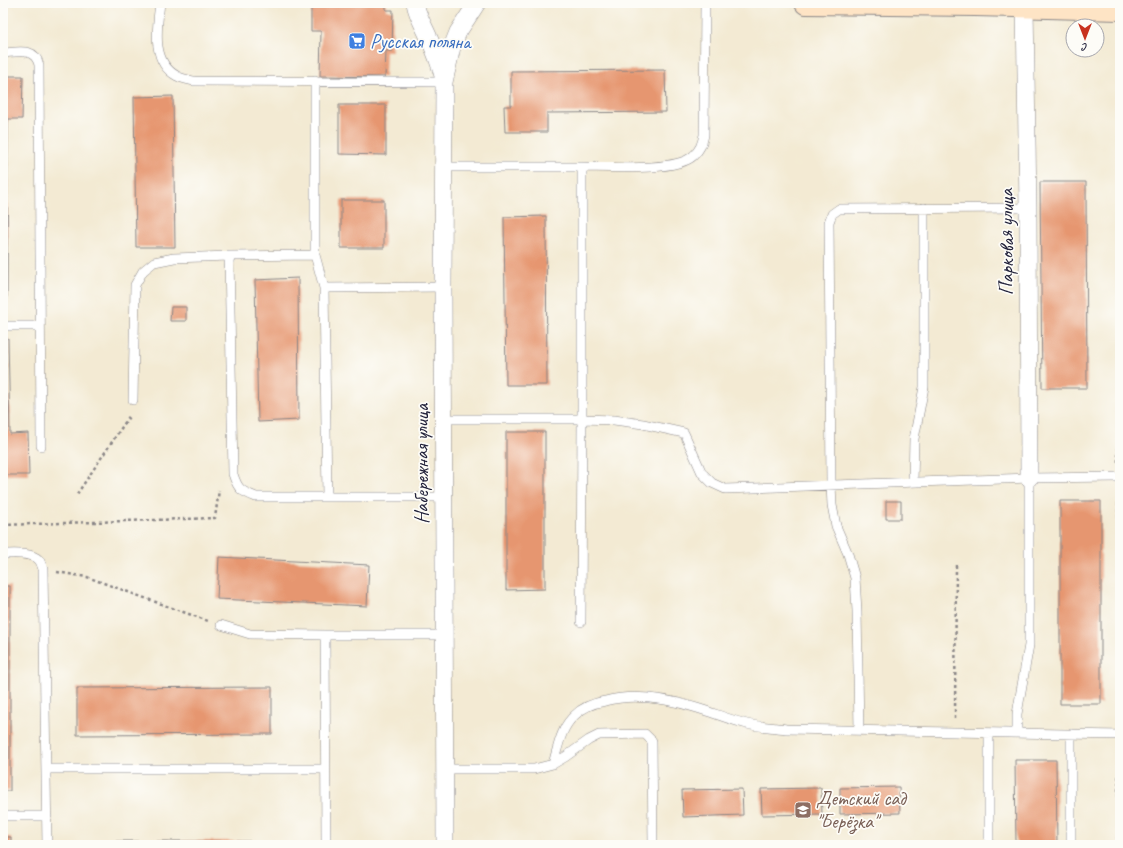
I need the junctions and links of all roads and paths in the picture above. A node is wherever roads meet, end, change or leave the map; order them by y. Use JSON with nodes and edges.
{"nodes":[{"id":1,"x":160,"y":3,"type":"edge"},
{"id":2,"x":415,"y":3,"type":"edge"},
{"id":3,"x":477,"y":3,"type":"edge"},
{"id":4,"x":705,"y":3,"type":"edge"},
{"id":5,"x":806,"y":3,"type":"edge"},
{"id":6,"x":974,"y":4,"type":"edge"},
{"id":7,"x":1025,"y":6,"type":"junction"},
{"id":8,"x":1120,"y":9,"type":"edge"},
{"id":9,"x":3,"y":53,"type":"edge"},
{"id":10,"x":315,"y":82,"type":"junction"},
{"id":11,"x":444,"y":82,"type":"junction"},
{"id":12,"x":1120,"y":165,"type":"edge"},
{"id":13,"x":444,"y":167,"type":"junction"},
{"id":14,"x":582,"y":167,"type":"junction"},
{"id":15,"x":924,"y":208,"type":"junction"},
{"id":16,"x":1028,"y":208,"type":"junction"},
{"id":17,"x":315,"y":255,"type":"junction"},
{"id":18,"x":228,"y":256,"type":"junction"},
{"id":19,"x":443,"y":287,"type":"junction"},
{"id":20,"x":324,"y":288,"type":"junction"},
{"id":21,"x":3,"y":326,"type":"edge"},
{"id":22,"x":40,"y":326,"type":"junction"},
{"id":23,"x":133,"y":400,"type":"joint"},
{"id":24,"x":443,"y":419,"type":"junction"},
{"id":25,"x":582,"y":419,"type":"junction"},
{"id":26,"x":41,"y":446,"type":"dead end"},
{"id":27,"x":1119,"y":477,"type":"edge"},
{"id":28,"x":1029,"y":478,"type":"junction"},
{"id":29,"x":913,"y":482,"type":"junction"},
{"id":30,"x":831,"y":485,"type":"junction"},
{"id":31,"x":219,"y":490,"type":"dead end"},
{"id":32,"x":77,"y":494,"type":"dead end"},
{"id":33,"x":327,"y":498,"type":"junction"},
{"id":34,"x":443,"y":498,"type":"junction"},
{"id":35,"x":3,"y":524,"type":"edge"},
{"id":36,"x":3,"y":554,"type":"edge"},
{"id":37,"x":956,"y":565,"type":"dead end"},
{"id":38,"x":43,"y":569,"type":"junction"},
{"id":39,"x":581,"y":622,"type":"dead end"},
{"id":40,"x":221,"y":625,"type":"joint"},
{"id":41,"x":444,"y":634,"type":"junction"},
{"id":42,"x":325,"y":635,"type":"junction"},
{"id":43,"x":859,"y":731,"type":"junction"},
{"id":44,"x":954,"y":732,"type":"junction"},
{"id":45,"x":989,"y":733,"type":"junction"},
{"id":46,"x":1017,"y":733,"type":"junction"},
{"id":47,"x":1071,"y":734,"type":"junction"},
{"id":48,"x":1119,"y":735,"type":"edge"},
{"id":49,"x":552,"y":764,"type":"junction"},
{"id":50,"x":46,"y":769,"type":"junction"},
{"id":51,"x":325,"y":769,"type":"junction"},
{"id":52,"x":445,"y":769,"type":"junction"},
{"id":53,"x":3,"y":816,"type":"edge"},
{"id":54,"x":47,"y":816,"type":"junction"},
{"id":55,"x":47,"y":845,"type":"edge"},
{"id":56,"x":326,"y":845,"type":"edge"},
{"id":57,"x":445,"y":845,"type":"edge"},
{"id":58,"x":653,"y":845,"type":"edge"},
{"id":59,"x":989,"y":845,"type":"edge"},
{"id":60,"x":1072,"y":845,"type":"edge"},
{"id":61,"x":1117,"y":845,"type":"edge"}],
"edges":[{"from":1,"to":10,"type":"lane"},
{"from":2,"to":11,"type":"street","name":"Набережная улица"},
{"from":3,"to":11,"type":"street","name":"Набережная улица"},
{"from":4,"to":14,"type":"lane"},
{"from":5,"to":6,"type":"street"},
{"from":6,"to":7,"type":"street"},
{"from":7,"to":8,"type":"street"},
{"from":7,"to":16,"type":"street","name":"Парковая улица"},
{"from":9,"to":22,"type":"lane"},
{"from":10,"to":11,"type":"lane"},
{"from":10,"to":17,"type":"lane"},
{"from":11,"to":13,"type":"street","name":"Набережная улица"},
{"from":12,"to":27,"type":"path"},
{"from":13,"to":14,"type":"lane"},
{"from":13,"to":19,"type":"street","name":"Набережная улица"},
{"from":14,"to":25,"type":"lane"},
{"from":15,"to":16,"type":"lane"},
{"from":15,"to":29,"type":"lane"},
{"from":15,"to":30,"type":"lane"},
{"from":16,"to":28,"type":"street","name":"Парковая улица"},
{"from":17,"to":18,"type":"lane"},
{"from":17,"to":20,"type":"lane"},
{"from":18,"to":23,"type":"lane"},
{"from":18,"to":33,"type":"lane"},
{"from":19,"to":20,"type":"lane"},
{"from":19,"to":24,"type":"street","name":"Набережная улица"},
{"from":20,"to":33,"type":"lane"},
{"from":21,"to":22,"type":"lane"},
{"from":22,"to":26,"type":"lane"},
{"from":23,"to":32,"type":"path"},
{"from":24,"to":25,"type":"lane"},
{"from":24,"to":34,"type":"street","name":"Набережная улица"},
{"from":25,"to":30,"type":"lane"},
{"from":25,"to":39,"type":"lane"},
{"from":27,"to":28,"type":"lane"},
{"from":27,"to":48,"type":"path"},
{"from":28,"to":29,"type":"lane"},
{"from":28,"to":46,"type":"lane"},
{"from":29,"to":30,"type":"lane"},
{"from":30,"to":43,"type":"lane"},
{"from":31,"to":35,"type":"path"},
{"from":33,"to":34,"type":"lane"},
{"from":34,"to":41,"type":"street","name":"Набережная улица"},
{"from":36,"to":38,"type":"lane"},
{"from":37,"to":44,"type":"path"},
{"from":38,"to":40,"type":"path"},
{"from":38,"to":50,"type":"lane"},
{"from":40,"to":42,"type":"lane"},
{"from":41,"to":42,"type":"lane"},
{"from":41,"to":52,"type":"street","name":"Набережная улица"},
{"from":42,"to":51,"type":"lane"},
{"from":43,"to":44,"type":"lane"},
{"from":43,"to":49,"type":"lane"},
{"from":44,"to":45,"type":"lane"},
{"from":45,"to":46,"type":"lane"},
{"from":45,"to":59,"type":"lane"},
{"from":46,"to":47,"type":"lane"},
{"from":47,"to":48,"type":"lane"},
{"from":47,"to":60,"type":"lane"},
{"from":48,"to":61,"type":"path"},
{"from":49,"to":52,"type":"lane"},
{"from":49,"to":58,"type":"lane"},
{"from":50,"to":51,"type":"lane"},
{"from":50,"to":54,"type":"lane"},
{"from":51,"to":56,"type":"lane"},
{"from":52,"to":57,"type":"street","name":"Набережная улица"},
{"from":53,"to":54,"type":"lane"},
{"from":54,"to":55,"type":"lane"}]}
